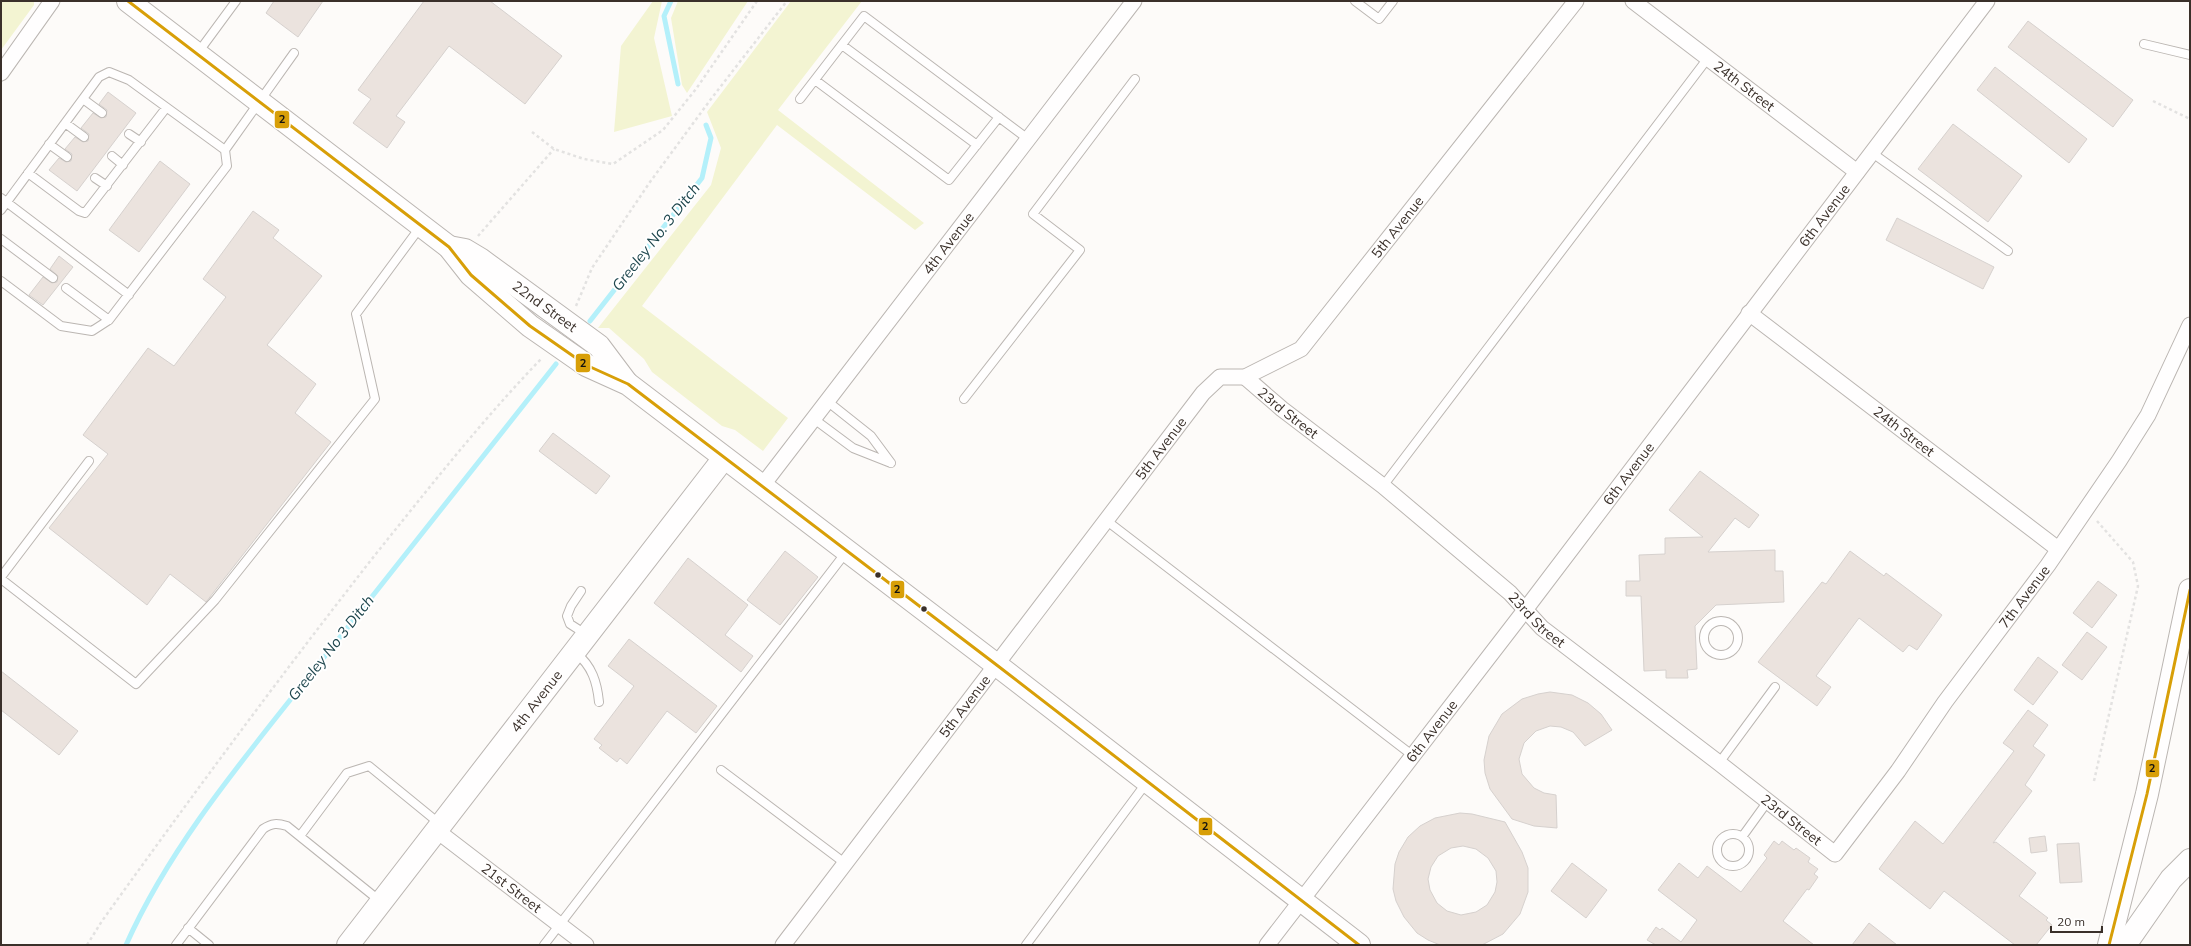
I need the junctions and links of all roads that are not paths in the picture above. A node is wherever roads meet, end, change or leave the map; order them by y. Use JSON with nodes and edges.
{"nodes":[{"id":1,"x":52,"y":1,"type":"edge"},
{"id":2,"x":128,"y":1,"type":"edge"},
{"id":3,"x":1134,"y":1,"type":"edge"},
{"id":4,"x":1355,"y":1,"type":"edge"},
{"id":5,"x":1393,"y":1,"type":"edge"},
{"id":6,"x":1576,"y":1,"type":"edge"},
{"id":7,"x":1633,"y":1,"type":"edge"},
{"id":8,"x":1987,"y":1,"type":"edge"},
{"id":9,"x":231,"y":3,"type":"edge"},
{"id":10,"x":2144,"y":44,"type":"dead end"},
{"id":11,"x":842,"y":45,"type":"junction"},
{"id":12,"x":294,"y":53,"type":"dead end"},
{"id":13,"x":197,"y":54,"type":"junction"},
{"id":14,"x":2190,"y":55,"type":"edge"},
{"id":15,"x":1708,"y":58,"type":"junction"},
{"id":16,"x":1,"y":73,"type":"edge"},
{"id":17,"x":1135,"y":79,"type":"dead end"},
{"id":18,"x":815,"y":80,"type":"junction"},
{"id":19,"x":83,"y":99,"type":"junction"},
{"id":20,"x":800,"y":99,"type":"dead end"},
{"id":21,"x":259,"y":101,"type":"junction"},
{"id":22,"x":166,"y":108,"type":"junction"},
{"id":23,"x":102,"y":113,"type":"dead end"},
{"id":24,"x":998,"y":117,"type":"junction"},
{"id":25,"x":65,"y":123,"type":"junction"},
{"id":26,"x":129,"y":134,"type":"dead end"},
{"id":27,"x":84,"y":137,"type":"dead end"},
{"id":28,"x":1028,"y":139,"type":"junction"},
{"id":29,"x":140,"y":142,"type":"junction"},
{"id":30,"x":49,"y":144,"type":"junction"},
{"id":31,"x":977,"y":145,"type":"junction"},
{"id":32,"x":225,"y":150,"type":"junction"},
{"id":33,"x":1871,"y":152,"type":"junction"},
{"id":34,"x":112,"y":156,"type":"dead end"},
{"id":35,"x":67,"y":157,"type":"dead end"},
{"id":36,"x":124,"y":165,"type":"junction"},
{"id":37,"x":1857,"y":172,"type":"junction"},
{"id":38,"x":28,"y":173,"type":"junction"},
{"id":39,"x":95,"y":178,"type":"dead end"},
{"id":40,"x":107,"y":186,"type":"junction"},
{"id":41,"x":4,"y":200,"type":"edge"},
{"id":42,"x":1,"y":210,"type":"edge"},
{"id":43,"x":421,"y":226,"type":"junction"},
{"id":44,"x":1,"y":239,"type":"edge"},
{"id":45,"x":457,"y":249,"type":"junction"},
{"id":46,"x":2008,"y":250,"type":"dead end"},
{"id":47,"x":53,"y":278,"type":"dead end"},
{"id":48,"x":1,"y":281,"type":"edge"},
{"id":49,"x":66,"y":288,"type":"dead end"},
{"id":50,"x":129,"y":294,"type":"junction"},
{"id":51,"x":1749,"y":313,"type":"junction"},
{"id":52,"x":109,"y":320,"type":"junction"},
{"id":53,"x":2190,"y":325,"type":"edge"},
{"id":54,"x":1245,"y":377,"type":"junction"},
{"id":55,"x":628,"y":384,"type":"junction"},
{"id":56,"x":964,"y":399,"type":"dead end"},
{"id":57,"x":827,"y":401,"type":"junction"},
{"id":58,"x":814,"y":419,"type":"junction"},
{"id":59,"x":724,"y":458,"type":"junction"},
{"id":60,"x":89,"y":461,"type":"dead end"},
{"id":61,"x":762,"y":486,"type":"junction"},
{"id":62,"x":1383,"y":486,"type":"junction"},
{"id":63,"x":1107,"y":520,"type":"junction"},
{"id":64,"x":2058,"y":549,"type":"junction"},
{"id":65,"x":847,"y":551,"type":"junction"},
{"id":66,"x":1,"y":578,"type":"edge"},
{"id":67,"x":2190,"y":590,"type":"edge"},
{"id":68,"x":581,"y":591,"type":"dead end"},
{"id":69,"x":1525,"y":610,"type":"junction"},
{"id":70,"x":581,"y":644,"type":"junction"},
{"id":71,"x":1735,"y":647,"type":"joint"},
{"id":72,"x":998,"y":666,"type":"junction"},
{"id":73,"x":1775,"y":687,"type":"dead end"},
{"id":74,"x":599,"y":702,"type":"dead end"},
{"id":75,"x":1412,"y":755,"type":"junction"},
{"id":76,"x":1720,"y":763,"type":"junction"},
{"id":77,"x":721,"y":770,"type":"dead end"},
{"id":78,"x":1147,"y":782,"type":"junction"},
{"id":79,"x":1768,"y":801,"type":"junction"},
{"id":80,"x":439,"y":827,"type":"junction"},
{"id":81,"x":300,"y":836,"type":"junction"},
{"id":82,"x":1742,"y":837,"type":"junction"},
{"id":83,"x":1835,"y":854,"type":"joint"},
{"id":84,"x":2190,"y":860,"type":"edge"},
{"id":85,"x":846,"y":864,"type":"junction"},
{"id":86,"x":1301,"y":901,"type":"junction"},
{"id":87,"x":381,"y":902,"type":"junction"},
{"id":88,"x":560,"y":925,"type":"junction"},
{"id":89,"x":188,"y":928,"type":"junction"},
{"id":90,"x":176,"y":945,"type":"edge"},
{"id":91,"x":209,"y":945,"type":"edge"},
{"id":92,"x":348,"y":945,"type":"edge"},
{"id":93,"x":544,"y":945,"type":"edge"},
{"id":94,"x":586,"y":945,"type":"edge"},
{"id":95,"x":783,"y":945,"type":"edge"},
{"id":96,"x":1026,"y":945,"type":"edge"},
{"id":97,"x":1267,"y":945,"type":"edge"},
{"id":98,"x":1359,"y":945,"type":"edge"},
{"id":99,"x":2109,"y":945,"type":"edge"},
{"id":100,"x":2125,"y":945,"type":"edge"}],
"edges":[{"from":1,"to":16,"type":"street"},
{"from":2,"to":13,"type":"street","name":"22nd Street"},
{"from":3,"to":28,"type":"street","name":"4th Avenue"},
{"from":4,"to":5,"type":"lane"},
{"from":6,"to":54,"type":"street","name":"5th Avenue"},
{"from":7,"to":15,"type":"street","name":"24th Street"},
{"from":8,"to":33,"type":"street","name":"6th Avenue"},
{"from":9,"to":13,"type":"lane"},
{"from":10,"to":14,"type":"lane"},
{"from":11,"to":18,"type":"lane"},
{"from":11,"to":24,"type":"lane"},
{"from":11,"to":31,"type":"lane"},
{"from":12,"to":21,"type":"lane"},
{"from":13,"to":21,"type":"street","name":"22nd Street"},
{"from":15,"to":37,"type":"street","name":"24th Street"},
{"from":15,"to":62,"type":"lane"},
{"from":17,"to":56,"type":"lane"},
{"from":18,"to":20,"type":"lane"},
{"from":18,"to":31,"type":"lane"},
{"from":19,"to":22,"type":"lane"},
{"from":19,"to":23,"type":"lane"},
{"from":19,"to":25,"type":"lane"},
{"from":21,"to":32,"type":"lane"},
{"from":21,"to":43,"type":"street","name":"22nd Street"},
{"from":22,"to":29,"type":"lane"},
{"from":22,"to":32,"type":"lane"},
{"from":24,"to":28,"type":"lane"},
{"from":24,"to":31,"type":"lane"},
{"from":25,"to":27,"type":"lane"},
{"from":25,"to":30,"type":"lane"},
{"from":26,"to":29,"type":"lane"},
{"from":28,"to":57,"type":"street","name":"4th Avenue"},
{"from":29,"to":36,"type":"lane"},
{"from":30,"to":35,"type":"lane"},
{"from":30,"to":38,"type":"lane"},
{"from":32,"to":50,"type":"lane"},
{"from":33,"to":37,"type":"street","name":"6th Avenue"},
{"from":33,"to":46,"type":"lane"},
{"from":34,"to":36,"type":"lane"},
{"from":36,"to":40,"type":"lane"},
{"from":37,"to":51,"type":"street","name":"6th Avenue"},
{"from":38,"to":40,"type":"lane"},
{"from":38,"to":41,"type":"lane"},
{"from":39,"to":40,"type":"lane"},
{"from":41,"to":42,"type":"lane"},
{"from":41,"to":50,"type":"lane"},
{"from":43,"to":45,"type":"street","name":"22nd Street"},
{"from":43,"to":66,"type":"lane"},
{"from":44,"to":47,"type":"lane"},
{"from":45,"to":55,"type":"street","name":"22nd Street"},
{"from":45,"to":55,"type":"street","name":"22nd Street"},
{"from":48,"to":52,"type":"lane"},
{"from":49,"to":52,"type":"lane"},
{"from":50,"to":52,"type":"lane"},
{"from":51,"to":64,"type":"street","name":"24th Street"},
{"from":51,"to":69,"type":"street","name":"6th Avenue"},
{"from":53,"to":64,"type":"street","name":"7th Avenue"},
{"from":54,"to":62,"type":"street","name":"23rd Street"},
{"from":54,"to":63,"type":"street","name":"5th Avenue"},
{"from":55,"to":59,"type":"street","name":"22nd Street"},
{"from":57,"to":58,"type":"street","name":"4th Avenue"},
{"from":57,"to":58,"type":"lane"},
{"from":58,"to":61,"type":"street","name":"4th Avenue"},
{"from":59,"to":61,"type":"street","name":"22nd Street"},
{"from":59,"to":70,"type":"street","name":"4th Avenue"},
{"from":60,"to":66,"type":"lane"},
{"from":61,"to":65,"type":"street","name":"22nd Street"},
{"from":62,"to":69,"type":"street","name":"23rd Street"},
{"from":63,"to":72,"type":"street","name":"5th Avenue"},
{"from":63,"to":75,"type":"lane"},
{"from":64,"to":83,"type":"street","name":"7th Avenue"},
{"from":65,"to":72,"type":"street","name":"22nd Street"},
{"from":65,"to":88,"type":"lane"},
{"from":67,"to":99,"type":"street"},
{"from":68,"to":70,"type":"lane"},
{"from":69,"to":75,"type":"street","name":"6th Avenue"},
{"from":69,"to":76,"type":"street","name":"23rd Street"},
{"from":70,"to":74,"type":"lane"},
{"from":70,"to":80,"type":"street","name":"4th Avenue"},
{"from":71,"to":71,"type":"lane"},
{"from":72,"to":78,"type":"street","name":"22nd Street"},
{"from":72,"to":85,"type":"street","name":"5th Avenue"},
{"from":73,"to":76,"type":"lane"},
{"from":75,"to":86,"type":"street","name":"6th Avenue"},
{"from":76,"to":79,"type":"street","name":"23rd Street"},
{"from":77,"to":85,"type":"lane"},
{"from":78,"to":86,"type":"street","name":"22nd Street"},
{"from":78,"to":96,"type":"lane"},
{"from":79,"to":82,"type":"lane"},
{"from":79,"to":83,"type":"street","name":"23rd Street"},
{"from":80,"to":81,"type":"lane","name":"21st Street"},
{"from":80,"to":87,"type":"street","name":"4th Avenue"},
{"from":80,"to":88,"type":"street","name":"21st Street"},
{"from":81,"to":87,"type":"lane"},
{"from":81,"to":89,"type":"lane"},
{"from":82,"to":82,"type":"lane"},
{"from":84,"to":100,"type":"street"},
{"from":85,"to":95,"type":"street","name":"5th Avenue"},
{"from":86,"to":97,"type":"street","name":"6th Avenue"},
{"from":86,"to":98,"type":"street","name":"22nd Street"},
{"from":87,"to":92,"type":"street","name":"4th Avenue"},
{"from":88,"to":93,"type":"lane"},
{"from":88,"to":94,"type":"street","name":"21st Street"},
{"from":89,"to":90,"type":"lane"},
{"from":89,"to":91,"type":"lane"}]}
